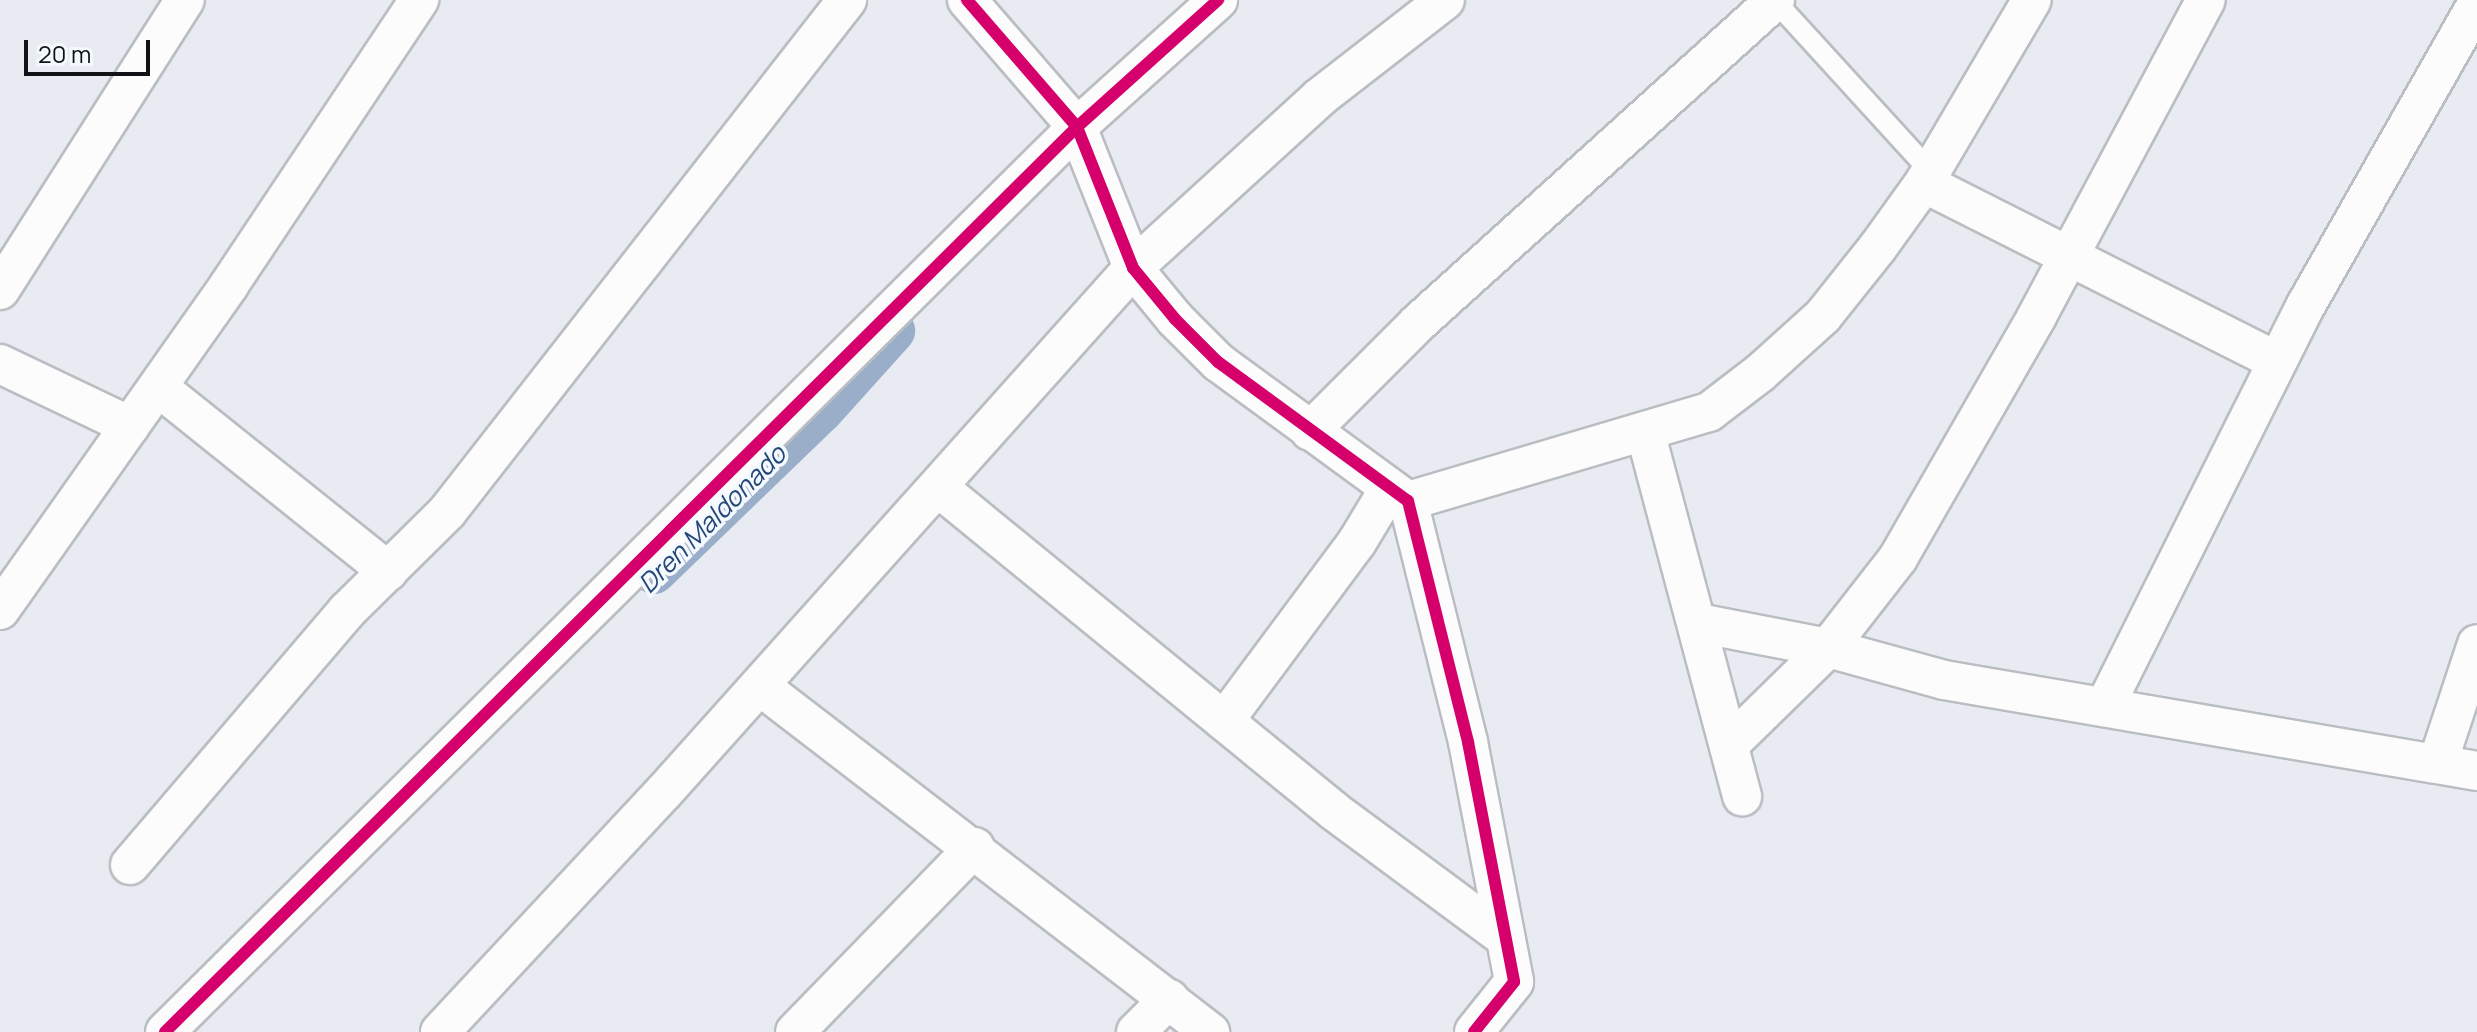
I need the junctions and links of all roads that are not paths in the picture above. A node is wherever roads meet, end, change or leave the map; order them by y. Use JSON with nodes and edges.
{"nodes":[{"id":1,"x":185,"y":0,"type":"edge"},
{"id":2,"x":419,"y":0,"type":"edge"},
{"id":3,"x":847,"y":0,"type":"edge"},
{"id":4,"x":967,"y":0,"type":"edge"},
{"id":5,"x":1218,"y":0,"type":"edge"},
{"id":6,"x":1445,"y":0,"type":"edge"},
{"id":7,"x":1775,"y":0,"type":"edge"},
{"id":8,"x":2032,"y":0,"type":"edge"},
{"id":9,"x":2206,"y":0,"type":"edge"},
{"id":10,"x":2477,"y":4,"type":"edge"},
{"id":11,"x":1077,"y":127,"type":"junction"},
{"id":12,"x":1927,"y":177,"type":"junction"},
{"id":13,"x":2070,"y":254,"type":"junction"},
{"id":14,"x":1133,"y":268,"type":"junction"},
{"id":15,"x":0,"y":290,"type":"edge"},
{"id":16,"x":2277,"y":361,"type":"junction"},
{"id":17,"x":0,"y":364,"type":"edge"},
{"id":18,"x":158,"y":387,"type":"junction"},
{"id":19,"x":130,"y":426,"type":"junction"},
{"id":20,"x":1310,"y":431,"type":"junction"},
{"id":21,"x":1646,"y":435,"type":"junction"},
{"id":22,"x":939,"y":488,"type":"junction"},
{"id":23,"x":1398,"y":495,"type":"junction"},
{"id":24,"x":388,"y":571,"type":"junction"},
{"id":25,"x":0,"y":610,"type":"edge"},
{"id":26,"x":1698,"y":623,"type":"junction"},
{"id":27,"x":2477,"y":644,"type":"edge"},
{"id":28,"x":1828,"y":648,"type":"junction"},
{"id":29,"x":760,"y":686,"type":"junction"},
{"id":30,"x":2105,"y":706,"type":"junction"},
{"id":31,"x":1224,"y":721,"type":"junction"},
{"id":32,"x":1730,"y":744,"type":"junction"},
{"id":33,"x":2438,"y":762,"type":"junction"},
{"id":34,"x":2477,"y":771,"type":"edge"},
{"id":35,"x":1742,"y":796,"type":"dead end"},
{"id":36,"x":975,"y":847,"type":"junction"},
{"id":37,"x":130,"y":865,"type":"dead end"},
{"id":38,"x":1504,"y":937,"type":"junction"},
{"id":39,"x":1169,"y":999,"type":"junction"},
{"id":40,"x":165,"y":1032,"type":"edge"},
{"id":41,"x":440,"y":1032,"type":"edge"},
{"id":42,"x":795,"y":1032,"type":"edge"},
{"id":43,"x":1136,"y":1032,"type":"edge"},
{"id":44,"x":1210,"y":1032,"type":"edge"},
{"id":45,"x":1474,"y":1032,"type":"edge"}],
"edges":[{"from":1,"to":15,"type":"street"},
{"from":2,"to":18,"type":"street"},
{"from":3,"to":24,"type":"street"},
{"from":4,"to":11,"type":"street"},
{"from":5,"to":11,"type":"street"},
{"from":6,"to":14,"type":"street"},
{"from":7,"to":12,"type":"lane"},
{"from":7,"to":20,"type":"street"},
{"from":8,"to":12,"type":"street"},
{"from":9,"to":13,"type":"street"},
{"from":10,"to":16,"type":"street"},
{"from":11,"to":14,"type":"street"},
{"from":11,"to":40,"type":"street"},
{"from":12,"to":13,"type":"street"},
{"from":12,"to":21,"type":"street"},
{"from":13,"to":16,"type":"street"},
{"from":13,"to":28,"type":"street"},
{"from":14,"to":20,"type":"street"},
{"from":14,"to":22,"type":"street"},
{"from":16,"to":30,"type":"street"},
{"from":17,"to":19,"type":"street"},
{"from":18,"to":19,"type":"street"},
{"from":18,"to":24,"type":"street"},
{"from":19,"to":25,"type":"street"},
{"from":20,"to":23,"type":"street"},
{"from":21,"to":23,"type":"street"},
{"from":21,"to":26,"type":"street"},
{"from":22,"to":29,"type":"street"},
{"from":22,"to":31,"type":"street"},
{"from":23,"to":31,"type":"street"},
{"from":23,"to":38,"type":"street"},
{"from":24,"to":37,"type":"street"},
{"from":26,"to":28,"type":"street"},
{"from":26,"to":32,"type":"street"},
{"from":27,"to":33,"type":"street"},
{"from":28,"to":30,"type":"street"},
{"from":28,"to":32,"type":"street"},
{"from":29,"to":36,"type":"street"},
{"from":29,"to":41,"type":"street"},
{"from":30,"to":33,"type":"street"},
{"from":31,"to":38,"type":"street"},
{"from":32,"to":35,"type":"street"},
{"from":33,"to":34,"type":"street"},
{"from":36,"to":39,"type":"street"},
{"from":36,"to":42,"type":"street"},
{"from":38,"to":45,"type":"street"},
{"from":39,"to":43,"type":"street"},
{"from":39,"to":44,"type":"street"}]}
